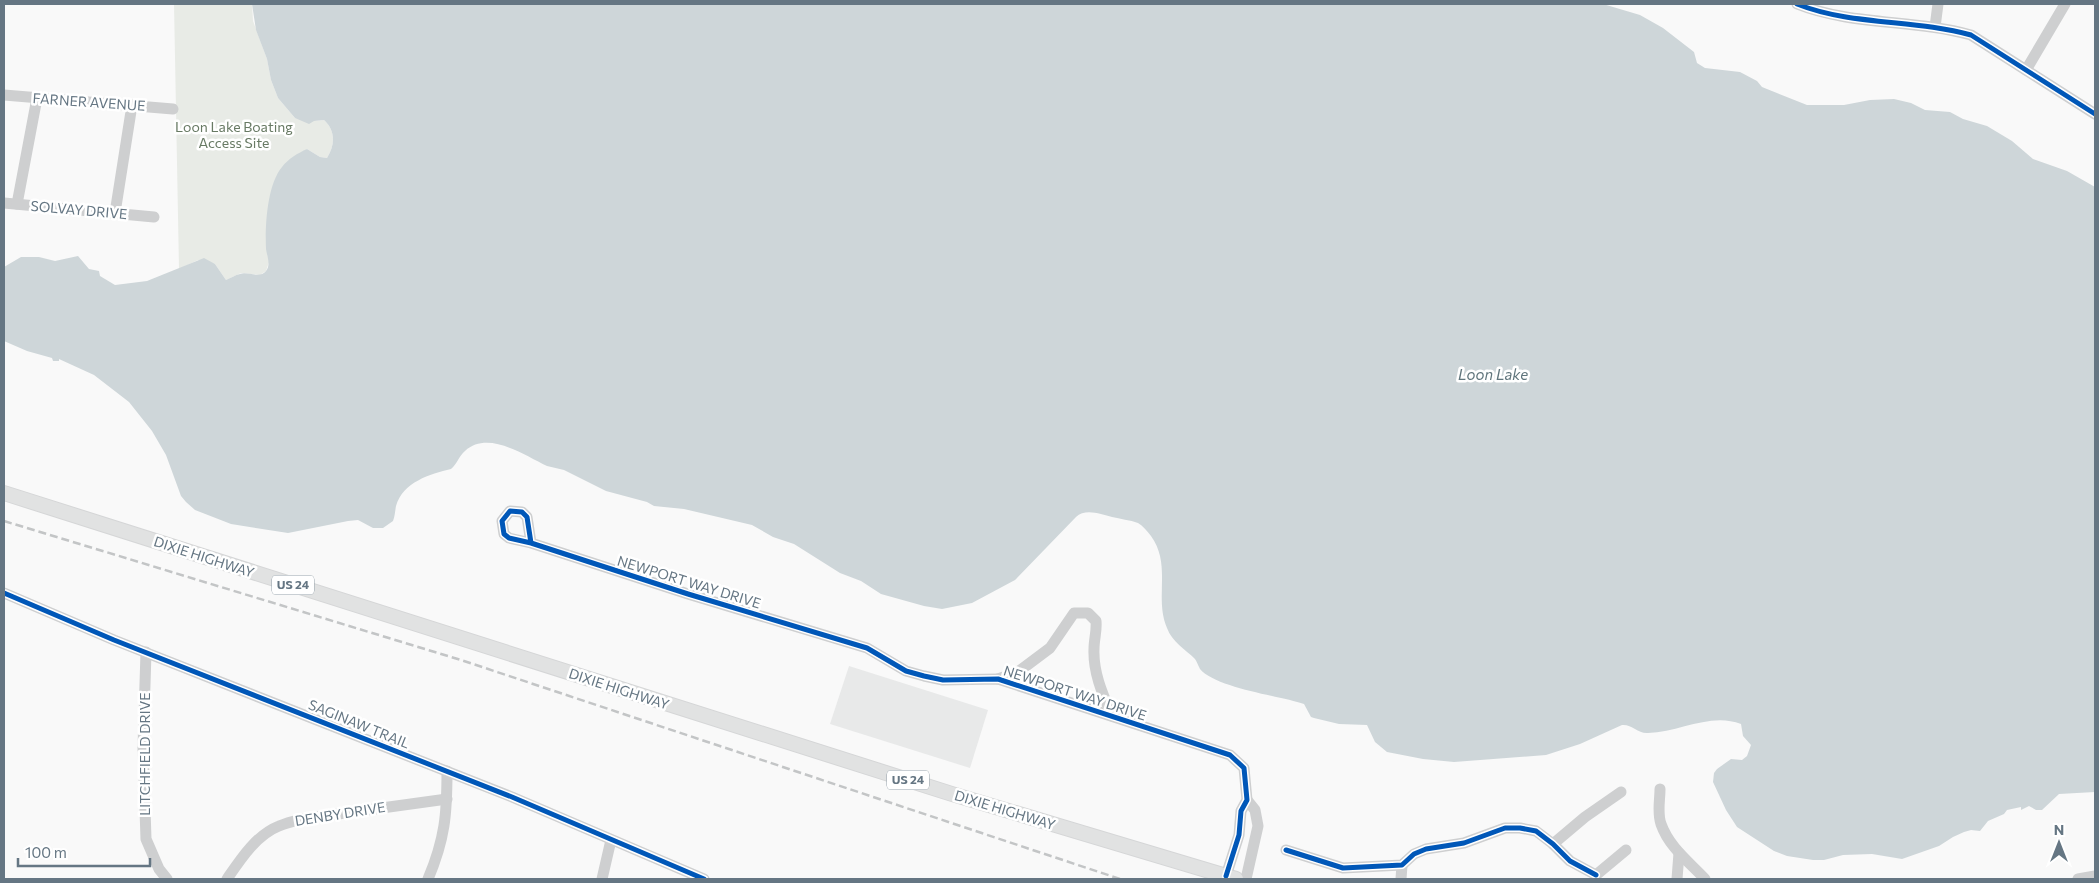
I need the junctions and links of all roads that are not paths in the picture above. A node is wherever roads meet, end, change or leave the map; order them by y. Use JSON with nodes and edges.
{"nodes":[{"id":1,"x":1798,"y":4,"type":"edge"},
{"id":2,"x":1938,"y":4,"type":"edge"},
{"id":3,"x":2065,"y":4,"type":"edge"},
{"id":4,"x":1935,"y":27,"type":"junction"},
{"id":5,"x":2026,"y":70,"type":"junction"},
{"id":6,"x":4,"y":95,"type":"edge"},
{"id":7,"x":37,"y":98,"type":"junction"},
{"id":8,"x":132,"y":105,"type":"junction"},
{"id":9,"x":173,"y":108,"type":"dead end"},
{"id":10,"x":2095,"y":114,"type":"edge"},
{"id":11,"x":4,"y":203,"type":"edge"},
{"id":12,"x":17,"y":204,"type":"junction"},
{"id":13,"x":116,"y":213,"type":"junction"},
{"id":14,"x":154,"y":217,"type":"dead end"},
{"id":15,"x":4,"y":493,"type":"edge"},
{"id":16,"x":530,"y":543,"type":"dead end"},
{"id":17,"x":4,"y":593,"type":"edge"},
{"id":18,"x":146,"y":652,"type":"junction"},
{"id":19,"x":998,"y":679,"type":"junction"},
{"id":20,"x":1112,"y":716,"type":"junction"},
{"id":21,"x":447,"y":771,"type":"junction"},
{"id":22,"x":1660,"y":789,"type":"dead end"},
{"id":23,"x":1621,"y":792,"type":"dead end"},
{"id":24,"x":447,"y":799,"type":"junction"},
{"id":25,"x":1247,"y":800,"type":"junction"},
{"id":26,"x":611,"y":840,"type":"junction"},
{"id":27,"x":1553,"y":844,"type":"junction"},
{"id":28,"x":1286,"y":850,"type":"dead end"},
{"id":29,"x":1626,"y":850,"type":"dead end"},
{"id":30,"x":1679,"y":853,"type":"junction"},
{"id":31,"x":1402,"y":865,"type":"junction"},
{"id":32,"x":2095,"y":876,"type":"edge"},
{"id":33,"x":1597,"y":877,"type":"edge"},
{"id":34,"x":1231,"y":878,"type":"edge"},
{"id":35,"x":167,"y":879,"type":"edge"},
{"id":36,"x":227,"y":879,"type":"edge"},
{"id":37,"x":428,"y":879,"type":"edge"},
{"id":38,"x":602,"y":879,"type":"edge"},
{"id":39,"x":704,"y":879,"type":"edge"},
{"id":40,"x":1246,"y":879,"type":"edge"},
{"id":41,"x":1401,"y":879,"type":"edge"},
{"id":42,"x":1677,"y":879,"type":"edge"},
{"id":43,"x":1705,"y":879,"type":"edge"},
{"id":44,"x":2078,"y":879,"type":"edge"}],
"edges":[{"from":1,"to":4,"type":"street"},
{"from":2,"to":4,"type":"street"},
{"from":3,"to":5,"type":"street"},
{"from":4,"to":5,"type":"street"},
{"from":5,"to":10,"type":"street"},
{"from":6,"to":7,"type":"street","name":"FARNER AVENUE"},
{"from":7,"to":8,"type":"street","name":"FARNER AVENUE"},
{"from":7,"to":12,"type":"street"},
{"from":8,"to":9,"type":"street","name":"FARNER AVENUE"},
{"from":8,"to":13,"type":"street"},
{"from":11,"to":12,"type":"street","name":"SOLVAY DRIVE"},
{"from":12,"to":13,"type":"street","name":"SOLVAY DRIVE"},
{"from":13,"to":14,"type":"street","name":"SOLVAY DRIVE"},
{"from":15,"to":34,"type":"main road","name":"DIXIE HIGHWAY","number":"US 24"},
{"from":16,"to":19,"type":"street","name":"NEWPORT WAY DRIVE"},
{"from":17,"to":18,"type":"street","name":"SAGINAW TRAIL"},
{"from":18,"to":21,"type":"street","name":"SAGINAW TRAIL"},
{"from":18,"to":35,"type":"street","name":"LITCHFIELD DRIVE"},
{"from":19,"to":20,"type":"street","name":"NEWPORT WAY DRIVE"},
{"from":19,"to":20,"type":"street","name":"NEWPORT WAY DRIVE"},
{"from":20,"to":25,"type":"street","name":"NEWPORT WAY DRIVE"},
{"from":21,"to":24,"type":"street"},
{"from":21,"to":26,"type":"street","name":"SAGINAW TRAIL"},
{"from":22,"to":30,"type":"street"},
{"from":23,"to":27,"type":"street"},
{"from":24,"to":36,"type":"street","name":"DENBY DRIVE"},
{"from":24,"to":37,"type":"street"},
{"from":25,"to":34,"type":"street","name":"NEWPORT WAY DRIVE"},
{"from":25,"to":40,"type":"street","name":"NEWPORT WAY DRIVE"},
{"from":26,"to":38,"type":"street"},
{"from":26,"to":39,"type":"street","name":"SAGINAW TRAIL"},
{"from":27,"to":31,"type":"street"},
{"from":27,"to":33,"type":"street"},
{"from":28,"to":31,"type":"street"},
{"from":29,"to":33,"type":"street"},
{"from":30,"to":42,"type":"street"},
{"from":30,"to":43,"type":"street"},
{"from":31,"to":41,"type":"street"},
{"from":32,"to":44,"type":"street"}]}
